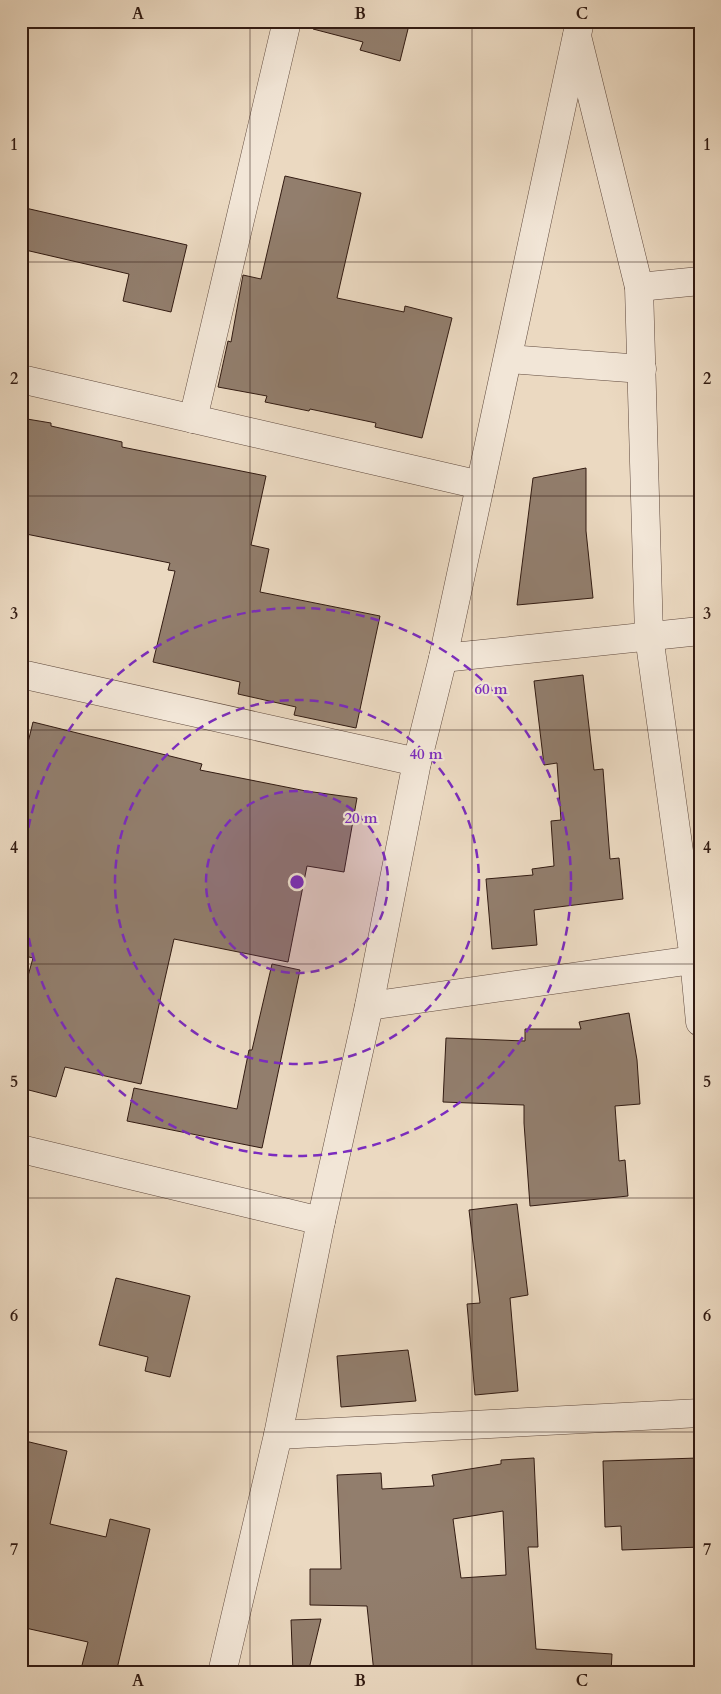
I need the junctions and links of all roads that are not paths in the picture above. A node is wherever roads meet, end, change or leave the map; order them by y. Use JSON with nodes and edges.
{"nodes":[{"id":1,"x":287,"y":21,"type":"edge"},
{"id":2,"x":578,"y":28,"type":"edge"},
{"id":3,"x":700,"y":282,"type":"edge"},
{"id":4,"x":639,"y":287,"type":"junction"},
{"id":5,"x":508,"y":358,"type":"junction"},
{"id":6,"x":642,"y":369,"type":"junction"},
{"id":7,"x":21,"y":379,"type":"edge"},
{"id":8,"x":193,"y":419,"type":"junction"},
{"id":9,"x":480,"y":485,"type":"junction"},
{"id":10,"x":700,"y":631,"type":"edge"},
{"id":11,"x":649,"y":636,"type":"junction"},
{"id":12,"x":442,"y":658,"type":"junction"},
{"id":13,"x":21,"y":674,"type":"edge"},
{"id":14,"x":417,"y":762,"type":"junction"},
{"id":15,"x":697,"y":959,"type":"edge"},
{"id":16,"x":369,"y":1006,"type":"junction"},
{"id":17,"x":700,"y":1022,"type":"edge"},
{"id":18,"x":21,"y":1149,"type":"edge"},
{"id":19,"x":321,"y":1220,"type":"junction"},
{"id":20,"x":700,"y":1413,"type":"edge"},
{"id":21,"x":278,"y":1435,"type":"junction"},
{"id":22,"x":222,"y":1673,"type":"edge"}],
"edges":[{"from":1,"to":8,"type":"street"},
{"from":2,"to":4,"type":"street"},
{"from":2,"to":5,"type":"street"},
{"from":3,"to":4,"type":"street"},
{"from":4,"to":6,"type":"street"},
{"from":5,"to":6,"type":"street"},
{"from":5,"to":9,"type":"street"},
{"from":6,"to":11,"type":"street"},
{"from":7,"to":8,"type":"street"},
{"from":8,"to":9,"type":"street"},
{"from":9,"to":12,"type":"street"},
{"from":10,"to":11,"type":"street"},
{"from":11,"to":12,"type":"street"},
{"from":11,"to":15,"type":"street"},
{"from":12,"to":14,"type":"street"},
{"from":13,"to":14,"type":"street"},
{"from":14,"to":16,"type":"street"},
{"from":15,"to":16,"type":"street"},
{"from":15,"to":17,"type":"street"},
{"from":16,"to":19,"type":"street"},
{"from":18,"to":19,"type":"street"},
{"from":19,"to":21,"type":"street"},
{"from":20,"to":21,"type":"street"},
{"from":21,"to":22,"type":"street"}]}
